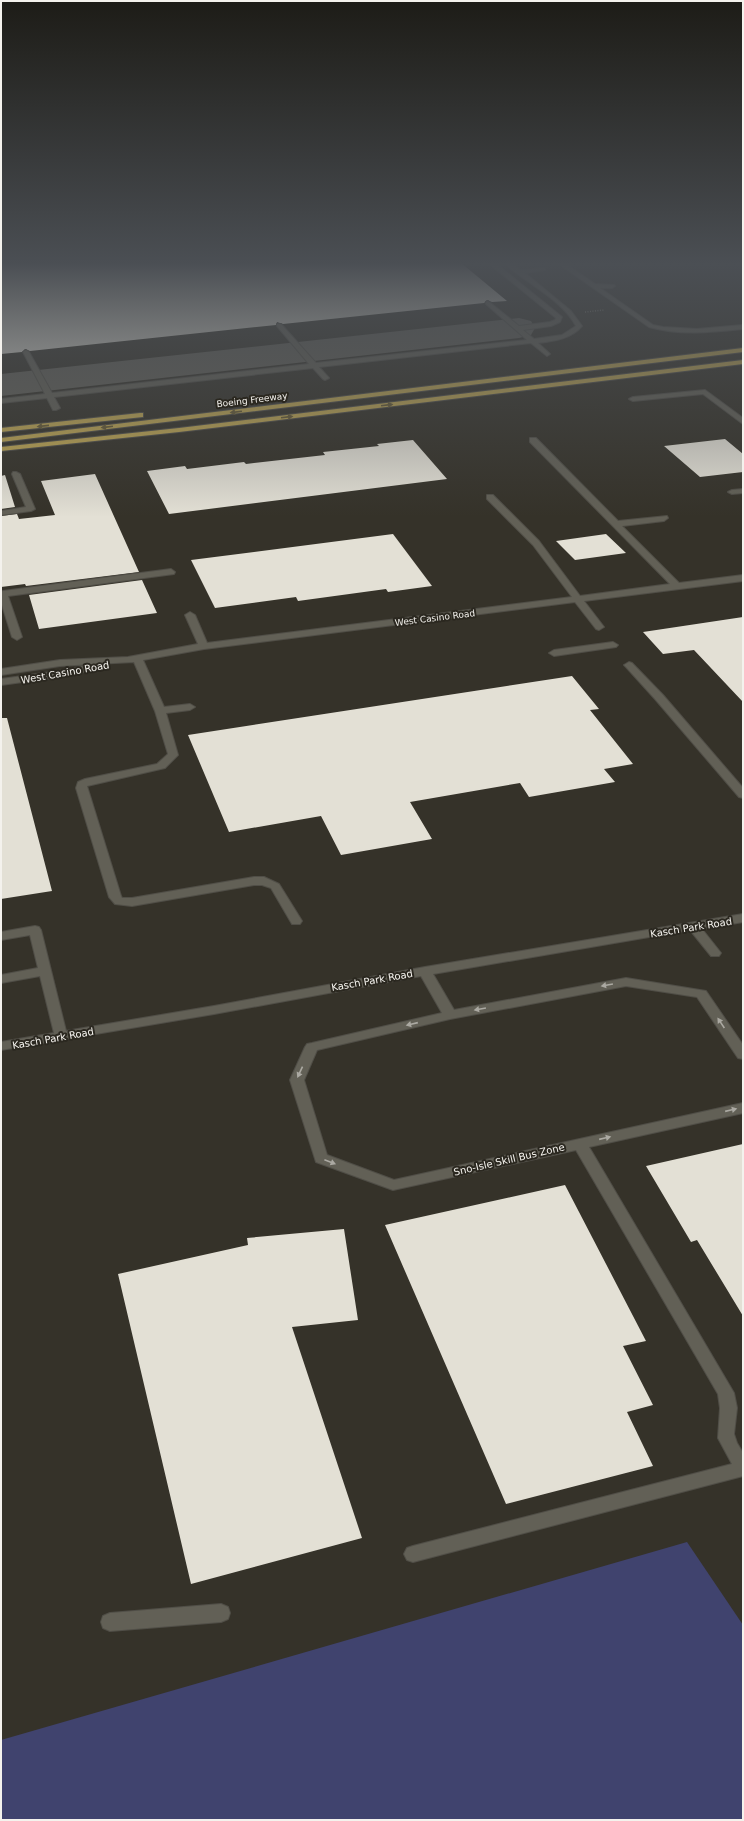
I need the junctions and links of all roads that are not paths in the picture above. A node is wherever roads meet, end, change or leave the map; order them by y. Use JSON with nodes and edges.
{"nodes":[{"id":1,"x":299,"y":347,"type":"edge"},
{"id":2,"x":479,"y":347,"type":"edge"},
{"id":3,"x":540,"y":347,"type":"edge"},
{"id":4,"x":743,"y":350,"type":"edge"},
{"id":5,"x":26,"y":352,"type":"dead end"},
{"id":6,"x":547,"y":354,"type":"dead end"},
{"id":7,"x":743,"y":362,"type":"edge"},
{"id":8,"x":315,"y":365,"type":"junction"},
{"id":9,"x":743,"y":366,"type":"edge"},
{"id":10,"x":678,"y":370,"type":"junction"},
{"id":11,"x":567,"y":371,"type":"junction"},
{"id":12,"x":325,"y":378,"type":"dead end"},
{"id":13,"x":49,"y":395,"type":"junction"},
{"id":14,"x":633,"y":400,"type":"dead end"},
{"id":15,"x":1,"y":401,"type":"edge"},
{"id":16,"x":56,"y":408,"type":"dead end"},
{"id":17,"x":743,"y":422,"type":"edge"},
{"id":18,"x":1,"y":430,"type":"edge"},
{"id":19,"x":179,"y":430,"type":"junction"},
{"id":20,"x":1,"y":440,"type":"edge"},
{"id":21,"x":533,"y":440,"type":"dead end"},
{"id":22,"x":1,"y":449,"type":"edge"},
{"id":23,"x":1,"y":454,"type":"edge"},
{"id":24,"x":16,"y":474,"type":"dead end"},
{"id":25,"x":743,"y":491,"type":"edge"},
{"id":26,"x":732,"y":492,"type":"dead end"},
{"id":27,"x":490,"y":497,"type":"dead end"},
{"id":28,"x":1,"y":512,"type":"edge"},
{"id":29,"x":664,"y":518,"type":"dead end"},
{"id":30,"x":616,"y":524,"type":"junction"},
{"id":31,"x":171,"y":572,"type":"dead end"},
{"id":32,"x":743,"y":578,"type":"edge"},
{"id":33,"x":678,"y":587,"type":"junction"},
{"id":34,"x":578,"y":600,"type":"junction"},
{"id":35,"x":190,"y":616,"type":"dead end"},
{"id":36,"x":599,"y":627,"type":"dead end"},
{"id":37,"x":17,"y":637,"type":"dead end"},
{"id":38,"x":613,"y":644,"type":"dead end"},
{"id":39,"x":204,"y":646,"type":"junction"},
{"id":40,"x":554,"y":653,"type":"dead end"},
{"id":41,"x":133,"y":659,"type":"junction"},
{"id":42,"x":629,"y":665,"type":"dead end"},
{"id":43,"x":1,"y":672,"type":"edge"},
{"id":44,"x":1,"y":682,"type":"edge"},
{"id":45,"x":190,"y":707,"type":"dead end"},
{"id":46,"x":160,"y":711,"type":"junction"},
{"id":47,"x":743,"y":795,"type":"edge"},
{"id":48,"x":743,"y":918,"type":"edge"},
{"id":49,"x":296,"y":921,"type":"dead end"},
{"id":50,"x":694,"y":927,"type":"junction"},
{"id":51,"x":1,"y":936,"type":"edge"},
{"id":52,"x":715,"y":952,"type":"dead end"},
{"id":53,"x":45,"y":971,"type":"junction"},
{"id":54,"x":425,"y":971,"type":"junction"},
{"id":55,"x":1,"y":979,"type":"edge"},
{"id":56,"x":450,"y":1014,"type":"junction"},
{"id":57,"x":61,"y":1036,"type":"junction"},
{"id":58,"x":1,"y":1046,"type":"edge"},
{"id":59,"x":743,"y":1055,"type":"edge"},
{"id":60,"x":743,"y":1108,"type":"edge"},
{"id":61,"x":580,"y":1144,"type":"junction"},
{"id":62,"x":743,"y":1468,"type":"edge"},
{"id":63,"x":413,"y":1554,"type":"dead end"},
{"id":64,"x":221,"y":1613,"type":"dead end"},
{"id":65,"x":110,"y":1622,"type":"dead end"}],
"edges":[{"from":1,"to":8,"type":"street"},
{"from":2,"to":8,"type":"street"},
{"from":3,"to":6,"type":"street"},
{"from":4,"to":11,"type":"highway","name":"Boeing Freeway"},
{"from":5,"to":13,"type":"street"},
{"from":7,"to":10,"type":"highway"},
{"from":8,"to":12,"type":"street"},
{"from":8,"to":13,"type":"street"},
{"from":9,"to":10,"type":"highway"},
{"from":19,"to":10,"type":"highway","one_way":true},
{"from":11,"to":18,"type":"highway","one_way":true},
{"from":11,"to":20,"type":"highway","name":"Boeing Freeway","one_way":true},
{"from":13,"to":15,"type":"street"},
{"from":13,"to":16,"type":"street"},
{"from":14,"to":17,"type":"street"},
{"from":19,"to":22,"type":"highway"},
{"from":19,"to":23,"type":"highway"},
{"from":21,"to":30,"type":"street"},
{"from":24,"to":28,"type":"street"},
{"from":25,"to":26,"type":"street"},
{"from":27,"to":34,"type":"street"},
{"from":29,"to":30,"type":"street"},
{"from":30,"to":33,"type":"street"},
{"from":31,"to":37,"type":"street"},
{"from":32,"to":33,"type":"street","name":"West Casino Road"},
{"from":33,"to":34,"type":"street","name":"West Casino Road"},
{"from":34,"to":36,"type":"street"},
{"from":34,"to":39,"type":"street","name":"West Casino Road"},
{"from":35,"to":39,"type":"street"},
{"from":38,"to":40,"type":"street"},
{"from":39,"to":41,"type":"street","name":"West Casino Road"},
{"from":41,"to":43,"type":"street","name":"West Casino Road"},
{"from":41,"to":44,"type":"street","name":"West Casino Road"},
{"from":41,"to":46,"type":"street"},
{"from":42,"to":47,"type":"street"},
{"from":45,"to":46,"type":"street"},
{"from":46,"to":49,"type":"street"},
{"from":48,"to":50,"type":"street","name":"Kasch Park Road"},
{"from":50,"to":52,"type":"street"},
{"from":50,"to":54,"type":"street","name":"Kasch Park Road"},
{"from":51,"to":53,"type":"street"},
{"from":53,"to":55,"type":"street"},
{"from":53,"to":57,"type":"street"},
{"from":54,"to":56,"type":"street"},
{"from":54,"to":57,"type":"street","name":"Kasch Park Road"},
{"from":59,"to":56,"type":"street","one_way":true},
{"from":56,"to":61,"type":"street","name":"Sno-Isle Skill Bus Zone","one_way":true},
{"from":57,"to":58,"type":"street","name":"Kasch Park Road"},
{"from":61,"to":60,"type":"street","name":"Sno-Isle Skill Bus Zone","one_way":true},
{"from":61,"to":62,"type":"street"},
{"from":62,"to":63,"type":"street"},
{"from":64,"to":65,"type":"street"}]}
